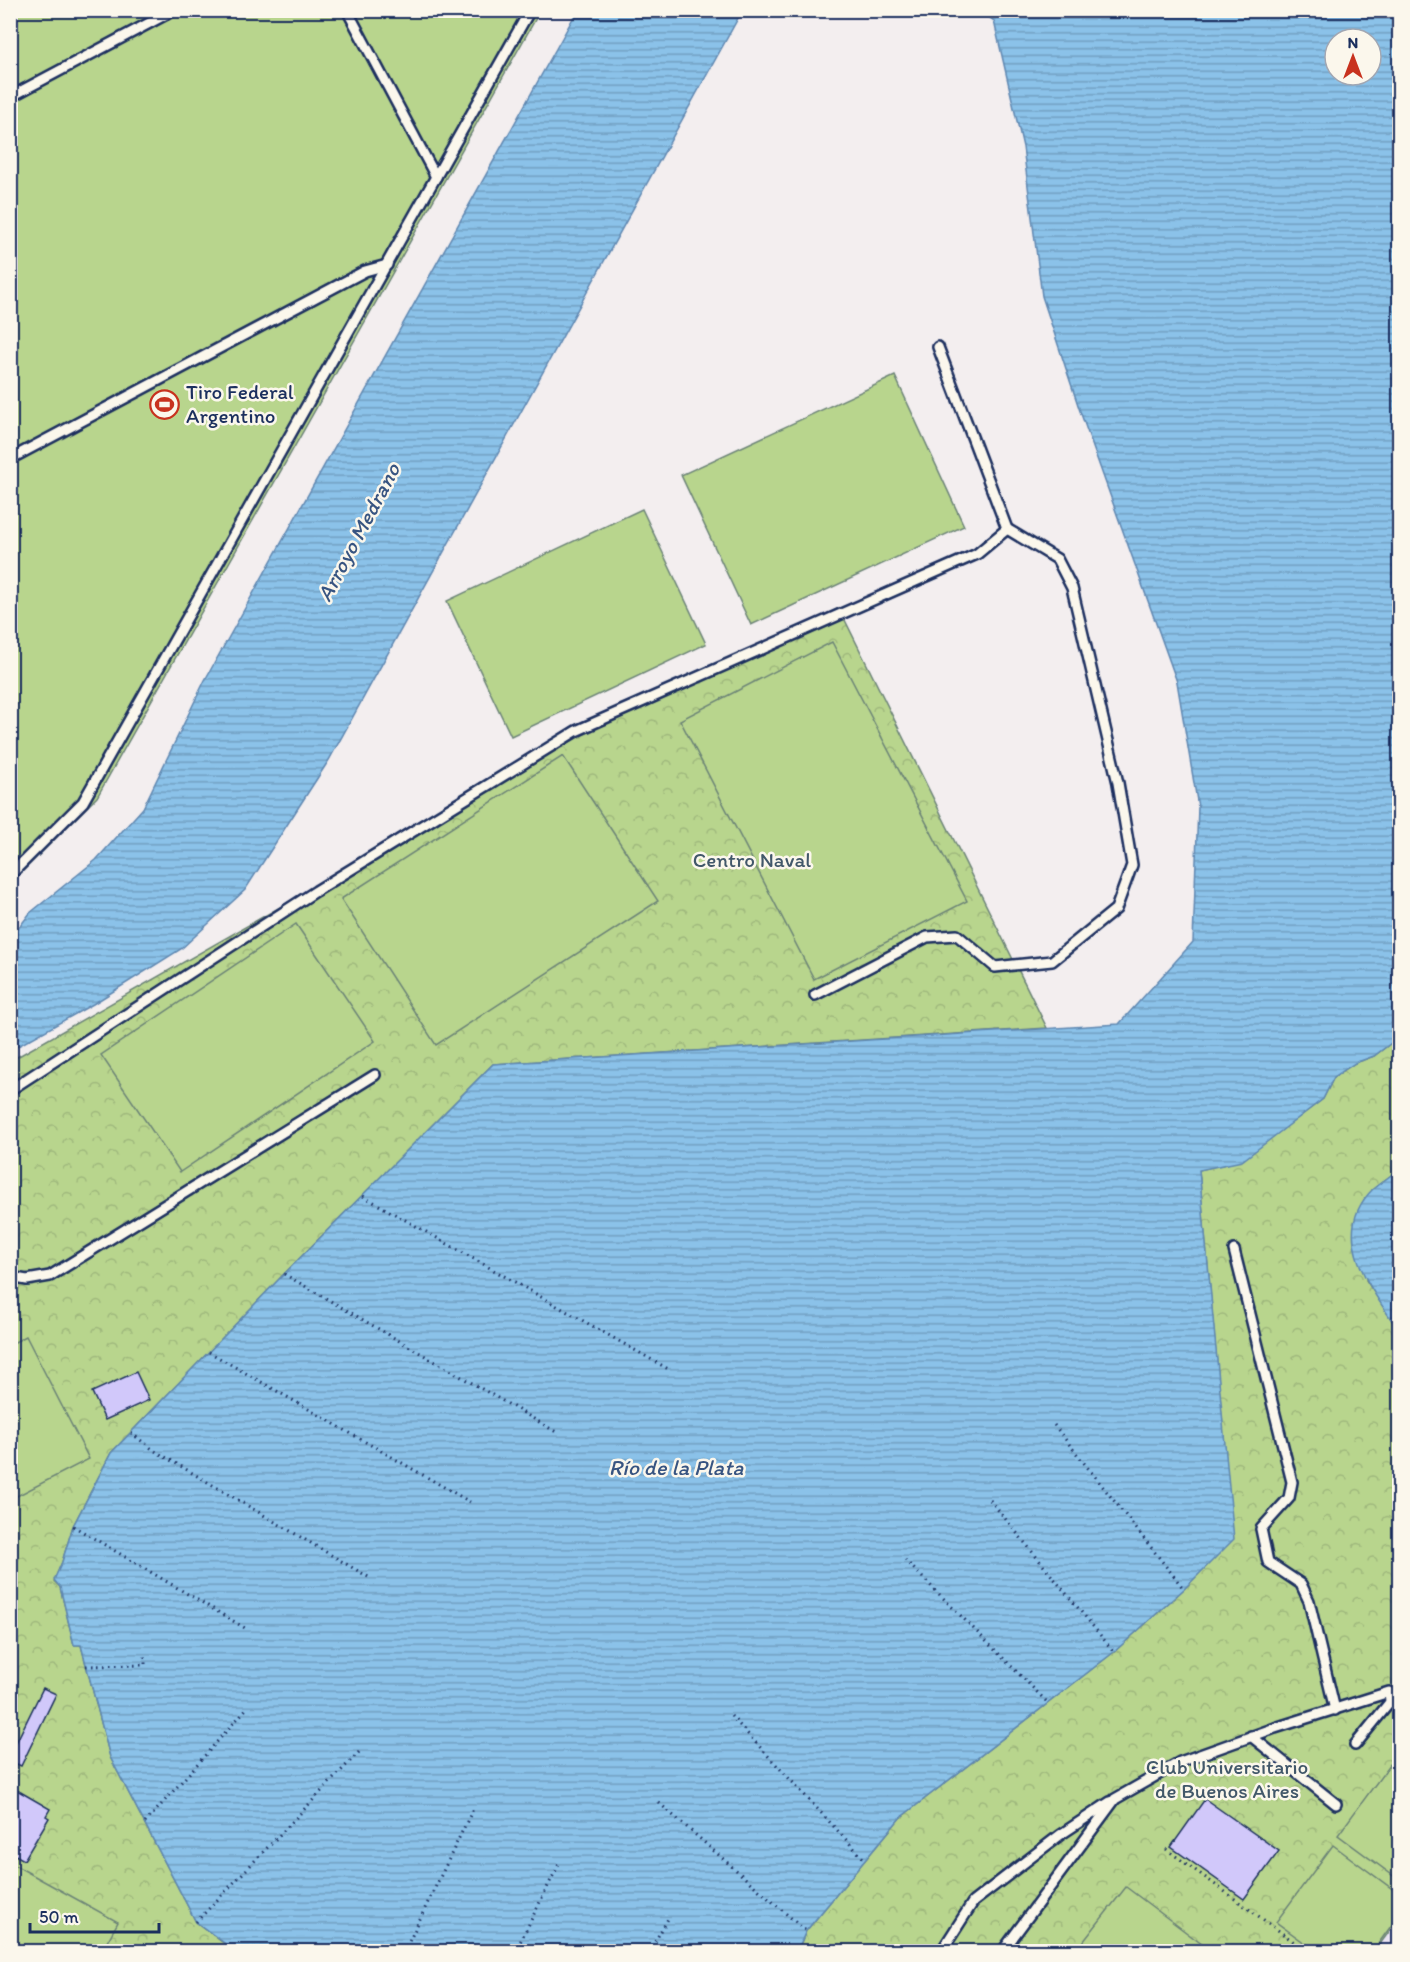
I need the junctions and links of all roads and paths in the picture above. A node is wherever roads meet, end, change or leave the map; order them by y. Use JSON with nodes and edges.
{"nodes":[{"id":1,"x":174,"y":10,"type":"edge"},
{"id":2,"x":347,"y":10,"type":"edge"},
{"id":3,"x":530,"y":10,"type":"edge"},
{"id":4,"x":10,"y":97,"type":"edge"},
{"id":5,"x":436,"y":177,"type":"junction"},
{"id":6,"x":387,"y":265,"type":"junction"},
{"id":7,"x":938,"y":347,"type":"dead end"},
{"id":8,"x":10,"y":459,"type":"edge"},
{"id":9,"x":1007,"y":529,"type":"junction"},
{"id":10,"x":10,"y":874,"type":"edge"},
{"id":11,"x":814,"y":995,"type":"dead end"},
{"id":12,"x":375,"y":1075,"type":"dead end"},
{"id":13,"x":10,"y":1090,"type":"edge"},
{"id":14,"x":363,"y":1196,"type":"dead end"},
{"id":15,"x":1234,"y":1250,"type":"dead end"},
{"id":16,"x":284,"y":1274,"type":"dead end"},
{"id":17,"x":10,"y":1277,"type":"edge"},
{"id":18,"x":209,"y":1352,"type":"dead end"},
{"id":19,"x":670,"y":1370,"type":"dead end"},
{"id":20,"x":1054,"y":1425,"type":"dead end"},
{"id":21,"x":130,"y":1433,"type":"dead end"},
{"id":22,"x":558,"y":1433,"type":"dead end"},
{"id":23,"x":990,"y":1500,"type":"dead end"},
{"id":24,"x":470,"y":1502,"type":"dead end"},
{"id":25,"x":73,"y":1526,"type":"dead end"},
{"id":26,"x":905,"y":1560,"type":"dead end"},
{"id":27,"x":370,"y":1578,"type":"dead end"},
{"id":28,"x":1184,"y":1589,"type":"dead end"},
{"id":29,"x":245,"y":1628,"type":"dead end"},
{"id":30,"x":1114,"y":1652,"type":"dead end"},
{"id":31,"x":145,"y":1654,"type":"dead end"},
{"id":32,"x":86,"y":1666,"type":"dead end"},
{"id":33,"x":1048,"y":1703,"type":"dead end"},
{"id":34,"x":247,"y":1707,"type":"dead end"},
{"id":35,"x":1335,"y":1710,"type":"junction"},
{"id":36,"x":731,"y":1716,"type":"dead end"},
{"id":37,"x":1251,"y":1736,"type":"junction"},
{"id":38,"x":1355,"y":1745,"type":"dead end"},
{"id":39,"x":361,"y":1750,"type":"dead end"},
{"id":40,"x":1115,"y":1799,"type":"junction"},
{"id":41,"x":658,"y":1803,"type":"dead end"},
{"id":42,"x":1336,"y":1804,"type":"dead end"},
{"id":43,"x":473,"y":1809,"type":"dead end"},
{"id":44,"x":145,"y":1823,"type":"dead end"},
{"id":45,"x":1166,"y":1849,"type":"dead end"},
{"id":46,"x":865,"y":1860,"type":"dead end"},
{"id":47,"x":559,"y":1864,"type":"dead end"},
{"id":48,"x":669,"y":1917,"type":"dead end"},
{"id":49,"x":196,"y":1922,"type":"dead end"},
{"id":50,"x":806,"y":1931,"type":"dead end"},
{"id":51,"x":404,"y":1952,"type":"edge"},
{"id":52,"x":515,"y":1952,"type":"edge"},
{"id":53,"x":649,"y":1952,"type":"edge"},
{"id":54,"x":941,"y":1952,"type":"edge"},
{"id":55,"x":1002,"y":1952,"type":"edge"},
{"id":56,"x":1308,"y":1952,"type":"edge"}],
"edges":[{"from":1,"to":4,"type":"lane"},
{"from":2,"to":5,"type":"lane"},
{"from":3,"to":5,"type":"lane"},
{"from":5,"to":6,"type":"lane"},
{"from":6,"to":8,"type":"lane"},
{"from":6,"to":10,"type":"lane"},
{"from":7,"to":9,"type":"lane"},
{"from":9,"to":11,"type":"lane"},
{"from":9,"to":13,"type":"lane"},
{"from":12,"to":17,"type":"lane"},
{"from":14,"to":19,"type":"path"},
{"from":15,"to":35,"type":"lane"},
{"from":16,"to":22,"type":"path"},
{"from":18,"to":24,"type":"path"},
{"from":20,"to":28,"type":"path"},
{"from":21,"to":27,"type":"path"},
{"from":23,"to":30,"type":"path"},
{"from":25,"to":29,"type":"path"},
{"from":26,"to":33,"type":"path"},
{"from":31,"to":32,"type":"path"},
{"from":34,"to":44,"type":"path"},
{"from":35,"to":37,"type":"lane"},
{"from":35,"to":38,"type":"lane"},
{"from":36,"to":46,"type":"path"},
{"from":37,"to":40,"type":"lane"},
{"from":37,"to":42,"type":"lane"},
{"from":39,"to":49,"type":"path"},
{"from":40,"to":54,"type":"lane"},
{"from":40,"to":55,"type":"lane"},
{"from":41,"to":50,"type":"path"},
{"from":43,"to":51,"type":"path"},
{"from":45,"to":56,"type":"path"},
{"from":47,"to":52,"type":"path"},
{"from":48,"to":53,"type":"path"}]}
